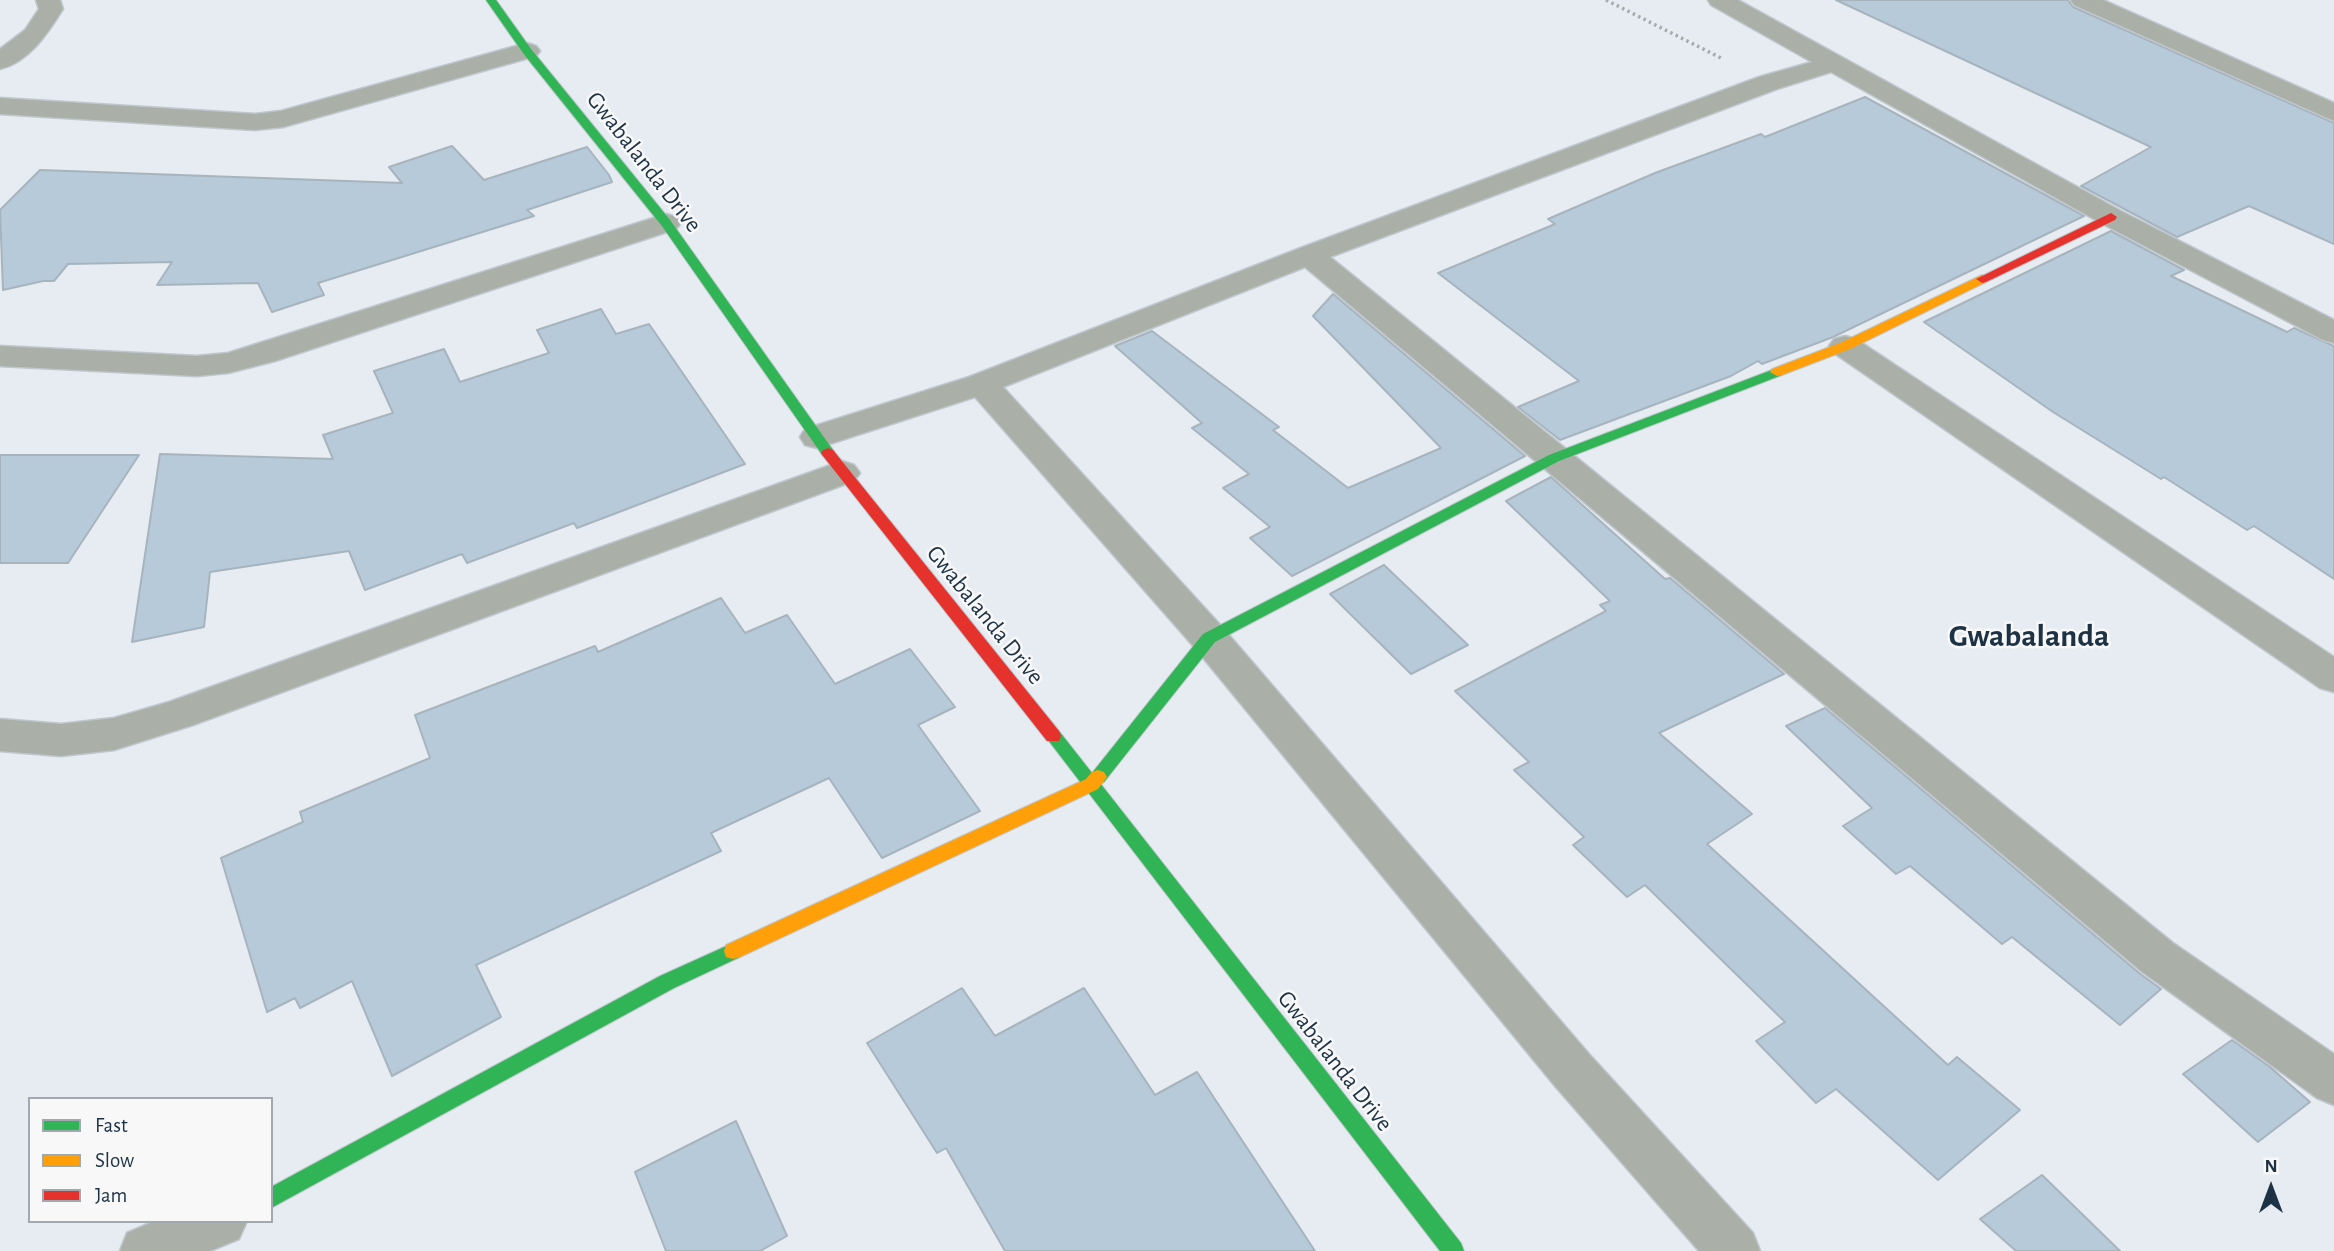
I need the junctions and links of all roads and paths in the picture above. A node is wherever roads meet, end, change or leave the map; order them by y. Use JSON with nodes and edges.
{"nodes":[{"id":1,"x":48,"y":0,"type":"edge"},
{"id":2,"x":492,"y":0,"type":"edge"},
{"id":3,"x":1606,"y":0,"type":"edge"},
{"id":4,"x":1720,"y":0,"type":"edge"},
{"id":5,"x":2083,"y":0,"type":"edge"},
{"id":6,"x":527,"y":51,"type":"junction"},
{"id":7,"x":0,"y":61,"type":"edge"},
{"id":8,"x":1835,"y":63,"type":"junction"},
{"id":9,"x":2325,"y":82,"type":"dead end"},
{"id":10,"x":1768,"y":83,"type":"junction"},
{"id":11,"x":2296,"y":96,"type":"junction"},
{"id":12,"x":0,"y":106,"type":"edge"},
{"id":13,"x":2334,"y":113,"type":"edge"},
{"id":14,"x":2111,"y":217,"type":"junction"},
{"id":15,"x":666,"y":223,"type":"junction"},
{"id":16,"x":1309,"y":255,"type":"junction"},
{"id":17,"x":2334,"y":333,"type":"edge"},
{"id":18,"x":1845,"y":346,"type":"junction"},
{"id":19,"x":0,"y":356,"type":"edge"},
{"id":20,"x":981,"y":384,"type":"junction"},
{"id":21,"x":817,"y":437,"type":"junction"},
{"id":22,"x":1554,"y":458,"type":"junction"},
{"id":23,"x":842,"y":473,"type":"junction"},
{"id":24,"x":1209,"y":638,"type":"junction"},
{"id":25,"x":2334,"y":677,"type":"edge"},
{"id":26,"x":0,"y":735,"type":"edge"},
{"id":27,"x":1092,"y":784,"type":"junction"},
{"id":28,"x":2334,"y":1082,"type":"edge"},
{"id":29,"x":273,"y":1197,"type":"edge"},
{"id":30,"x":216,"y":1223,"type":"edge"},
{"id":31,"x":146,"y":1251,"type":"edge"},
{"id":32,"x":1453,"y":1251,"type":"edge"},
{"id":33,"x":1734,"y":1251,"type":"edge"}],
"edges":[{"from":1,"to":7,"type":"street"},
{"from":2,"to":6,"type":"street","name":"Gwabalanda Drive"},
{"from":3,"to":10,"type":"path"},
{"from":4,"to":8,"type":"street"},
{"from":5,"to":11,"type":"street"},
{"from":6,"to":12,"type":"street"},
{"from":6,"to":15,"type":"street","name":"Gwabalanda Drive"},
{"from":8,"to":10,"type":"street"},
{"from":8,"to":14,"type":"street"},
{"from":9,"to":11,"type":"street"},
{"from":10,"to":16,"type":"street"},
{"from":11,"to":13,"type":"street"},
{"from":14,"to":17,"type":"street"},
{"from":14,"to":18,"type":"street"},
{"from":15,"to":19,"type":"street"},
{"from":15,"to":21,"type":"street","name":"Gwabalanda Drive"},
{"from":16,"to":20,"type":"street"},
{"from":16,"to":22,"type":"street"},
{"from":18,"to":22,"type":"street"},
{"from":18,"to":25,"type":"street"},
{"from":20,"to":21,"type":"street"},
{"from":20,"to":24,"type":"street"},
{"from":21,"to":23,"type":"street","name":"Gwabalanda Drive"},
{"from":22,"to":24,"type":"street"},
{"from":22,"to":28,"type":"street"},
{"from":23,"to":26,"type":"street"},
{"from":23,"to":27,"type":"street","name":"Gwabalanda Drive"},
{"from":24,"to":27,"type":"street"},
{"from":24,"to":33,"type":"street"},
{"from":27,"to":29,"type":"street"},
{"from":27,"to":32,"type":"street","name":"Gwabalanda Drive"},
{"from":30,"to":31,"type":"street"}]}
